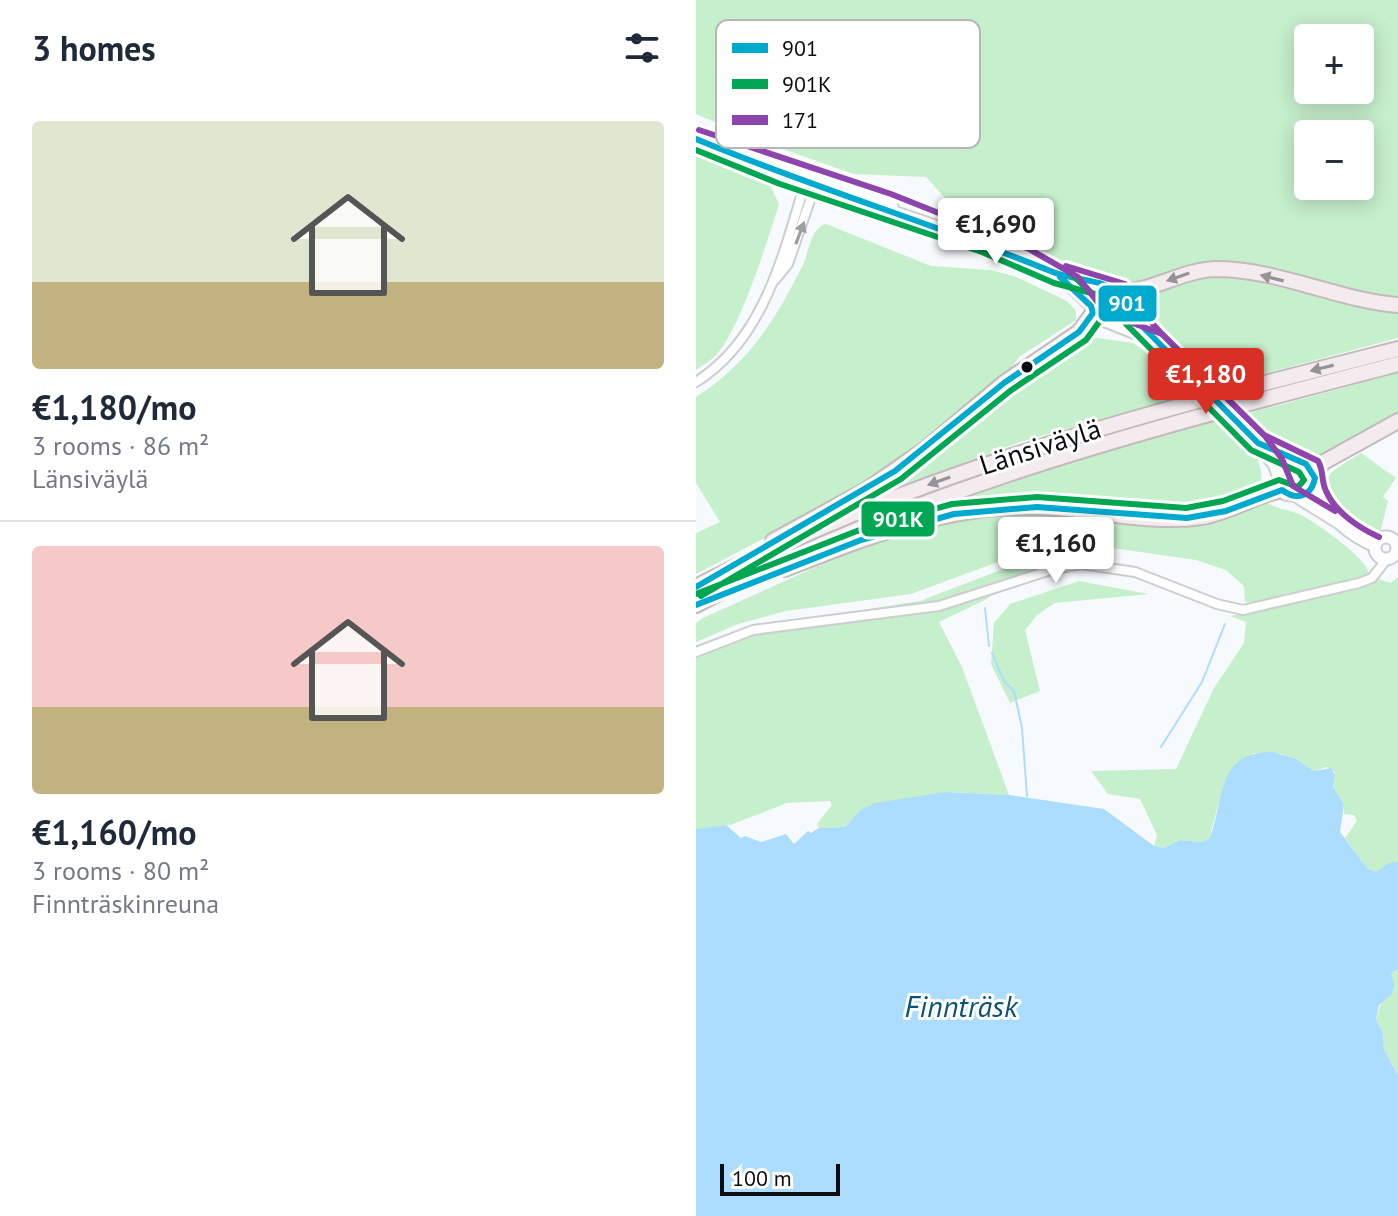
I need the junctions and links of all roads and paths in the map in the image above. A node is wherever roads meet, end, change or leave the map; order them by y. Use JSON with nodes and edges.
{"nodes":[{"id":1,"x":721,"y":148,"type":"edge"},
{"id":2,"x":812,"y":182,"type":"junction"},
{"id":3,"x":1057,"y":274,"type":"junction"},
{"id":4,"x":1118,"y":296,"type":"junction"},
{"id":5,"x":1398,"y":305,"type":"edge"},
{"id":6,"x":1092,"y":310,"type":"junction"},
{"id":7,"x":1111,"y":324,"type":"junction"},
{"id":8,"x":1156,"y":342,"type":"junction"},
{"id":9,"x":1398,"y":349,"type":"edge"},
{"id":10,"x":1398,"y":364,"type":"edge"},
{"id":11,"x":696,"y":382,"type":"edge"},
{"id":12,"x":1398,"y":421,"type":"edge"},
{"id":13,"x":1258,"y":443,"type":"junction"},
{"id":14,"x":1294,"y":462,"type":"junction"},
{"id":15,"x":1314,"y":480,"type":"junction"},
{"id":16,"x":1281,"y":484,"type":"junction"},
{"id":17,"x":1299,"y":498,"type":"junction"},
{"id":18,"x":1336,"y":521,"type":"junction"},
{"id":19,"x":1375,"y":546,"type":"junction"},
{"id":20,"x":1398,"y":550,"type":"edge"},
{"id":21,"x":1386,"y":560,"type":"junction"},
{"id":22,"x":699,"y":585,"type":"edge"},
{"id":23,"x":701,"y":602,"type":"edge"},
{"id":24,"x":696,"y":652,"type":"edge"}],
"edges":[{"from":1,"to":2,"type":"main road"},
{"from":2,"to":3,"type":"main road"},
{"from":2,"to":11,"type":"street"},
{"from":3,"to":4,"type":"main road"},
{"from":3,"to":6,"type":"main road"},
{"from":5,"to":4,"type":"highway","one_way":true},
{"from":4,"to":6,"type":"main road"},
{"from":4,"to":7,"type":"main road"},
{"from":4,"to":8,"type":"main road"},
{"from":6,"to":7,"type":"main road"},
{"from":6,"to":22,"type":"highway"},
{"from":7,"to":8,"type":"main road"},
{"from":8,"to":13,"type":"main road","bridge":true},
{"from":9,"to":22,"type":"highway","name":"Länsiväylä","one_way":true},
{"from":10,"to":23,"type":"highway","name":"Länsiväylä"},
{"from":12,"to":15,"type":"highway"},
{"from":13,"to":14,"type":"main road"},
{"from":13,"to":16,"type":"main road"},
{"from":14,"to":15,"type":"main road"},
{"from":14,"to":16,"type":"main road"},
{"from":15,"to":17,"type":"main road"},
{"from":15,"to":18,"type":"main road"},
{"from":16,"to":17,"type":"main road"},
{"from":16,"to":23,"type":"highway"},
{"from":17,"to":18,"type":"main road"},
{"from":18,"to":19,"type":"main road"},
{"from":19,"to":20,"type":"main road"},
{"from":19,"to":21,"type":"main road"},
{"from":20,"to":21,"type":"main road"},
{"from":21,"to":24,"type":"street"}]}
